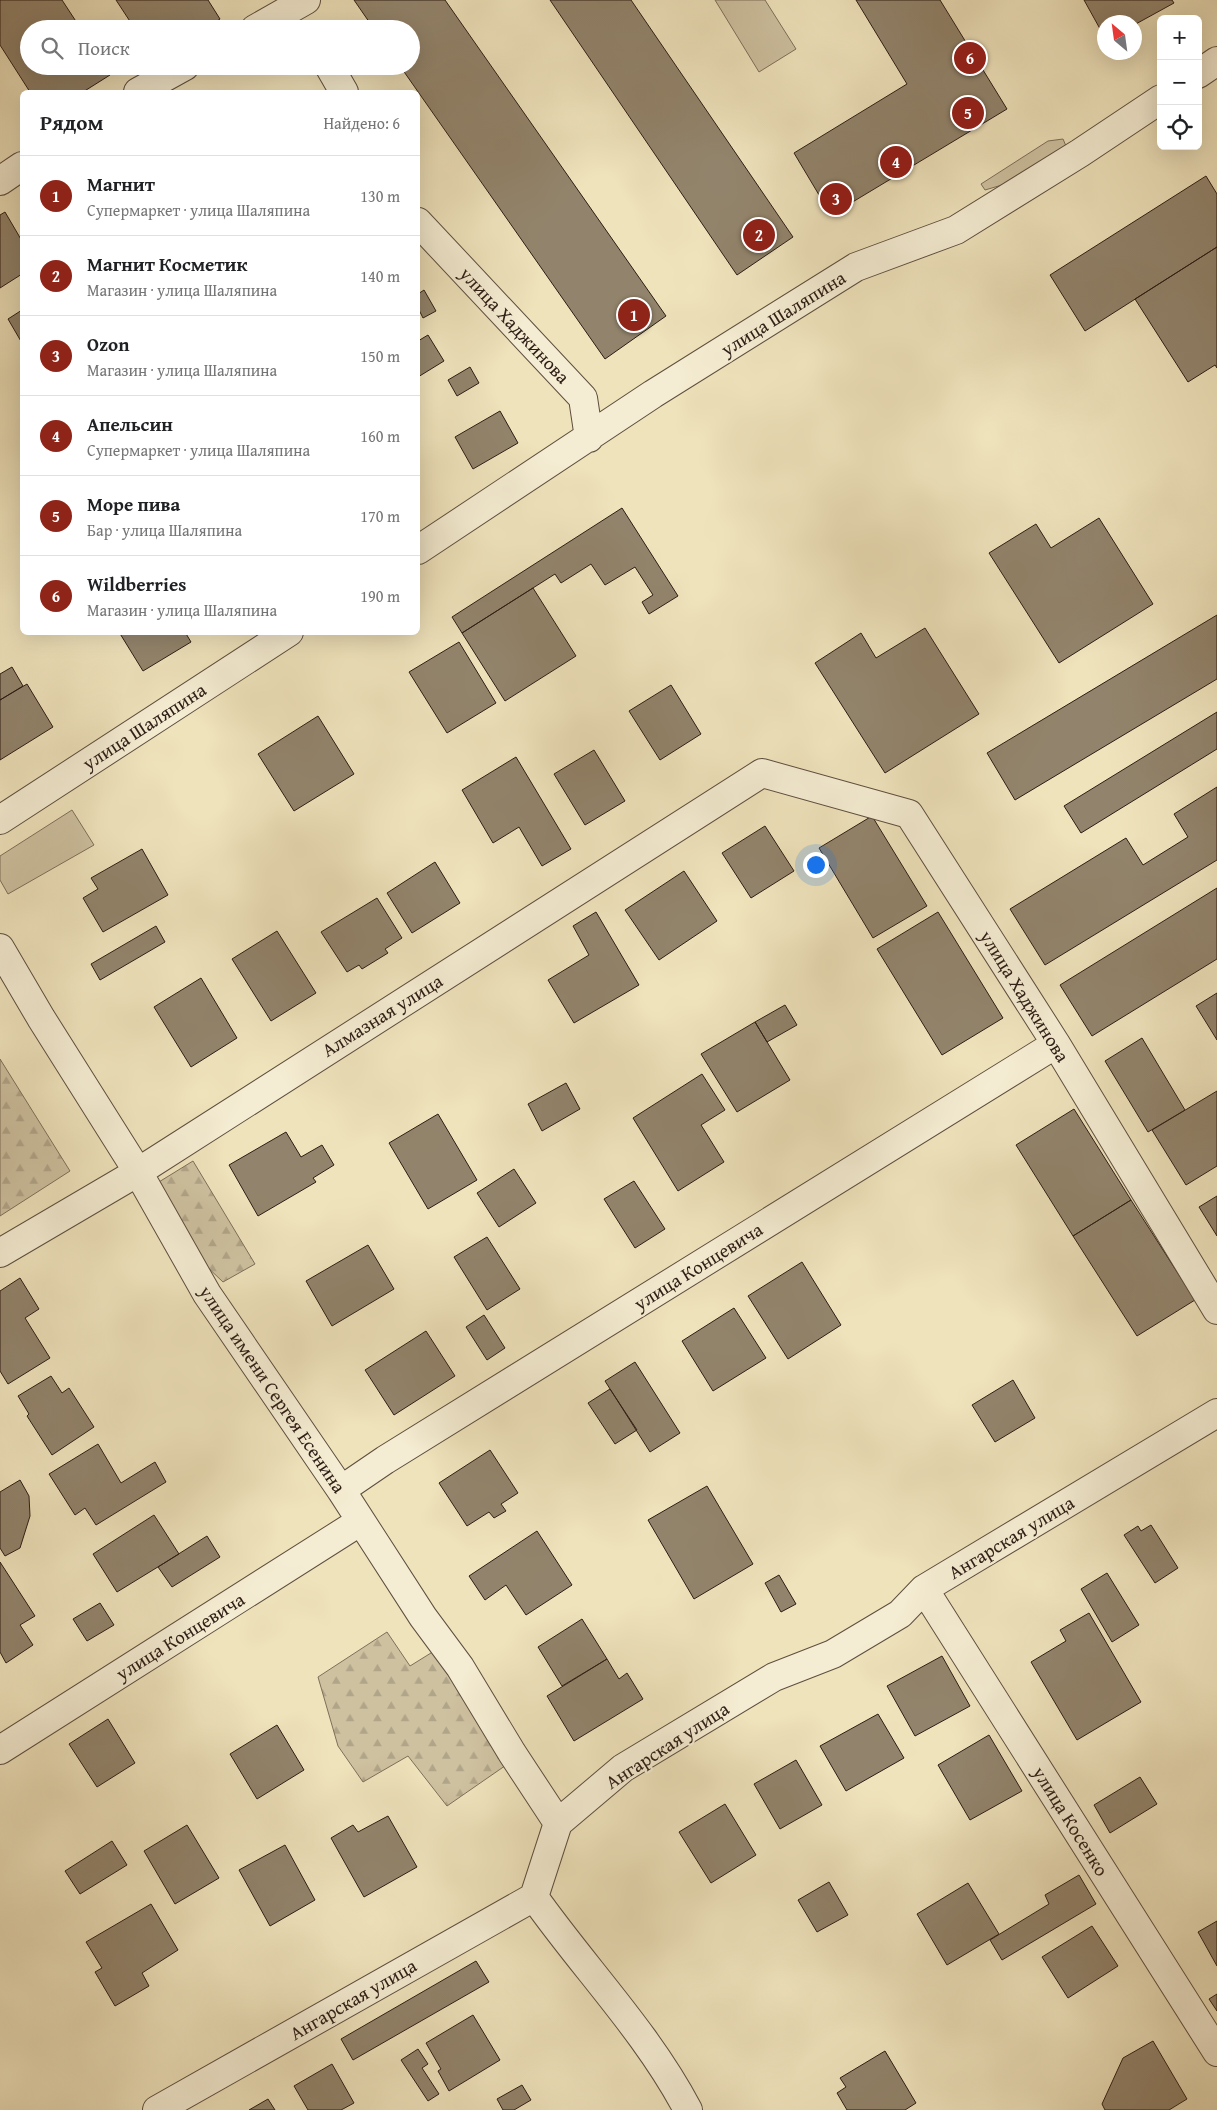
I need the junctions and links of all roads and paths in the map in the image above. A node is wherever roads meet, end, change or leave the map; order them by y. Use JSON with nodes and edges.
{"nodes":[{"id":1,"x":302,"y":12,"type":"edge"},
{"id":2,"x":280,"y":20,"type":"edge"},
{"id":3,"x":1217,"y":62,"type":"edge"},
{"id":4,"x":1202,"y":71,"type":"edge"},
{"id":5,"x":169,"y":75,"type":"edge"},
{"id":6,"x":334,"y":75,"type":"edge"},
{"id":7,"x":142,"y":90,"type":"edge"},
{"id":8,"x":343,"y":90,"type":"edge"},
{"id":9,"x":1157,"y":102,"type":"edge"},
{"id":10,"x":20,"y":167,"type":"edge"},
{"id":11,"x":0,"y":181,"type":"edge"},
{"id":12,"x":420,"y":224,"type":"edge"},
{"id":13,"x":589,"y":438,"type":"junction"},
{"id":14,"x":420,"y":549,"type":"edge"},
{"id":15,"x":284,"y":635,"type":"edge"},
{"id":16,"x":762,"y":773,"type":"joint"},
{"id":17,"x":0,"y":820,"type":"edge"},
{"id":18,"x":0,"y":948,"type":"edge"},
{"id":19,"x":1056,"y":1044,"type":"junction"},
{"id":20,"x":138,"y":1172,"type":"junction"},
{"id":21,"x":0,"y":1253,"type":"edge"},
{"id":22,"x":1217,"y":1310,"type":"edge"},
{"id":23,"x":1217,"y":1413,"type":"edge"},
{"id":24,"x":341,"y":1490,"type":"junction"},
{"id":25,"x":361,"y":1521,"type":"junction"},
{"id":26,"x":924,"y":1589,"type":"junction"},
{"id":27,"x":0,"y":1750,"type":"edge"},
{"id":28,"x":558,"y":1823,"type":"junction"},
{"id":29,"x":534,"y":1896,"type":"junction"},
{"id":30,"x":1217,"y":2052,"type":"edge"},
{"id":31,"x":157,"y":2110,"type":"edge"},
{"id":32,"x":688,"y":2110,"type":"edge"}],
"edges":[{"from":1,"to":2,"type":"street"},
{"from":3,"to":4,"type":"street"},
{"from":5,"to":7,"type":"street"},
{"from":6,"to":8,"type":"street"},
{"from":9,"to":13,"type":"street","name":"улица Шаляпина"},
{"from":10,"to":11,"type":"street"},
{"from":12,"to":13,"type":"street","name":"улица Хаджинова"},
{"from":13,"to":14,"type":"street","name":"улица Шаляпина"},
{"from":15,"to":17,"type":"street","name":"улица Шаляпина"},
{"from":16,"to":19,"type":"street","name":"улица Хаджинова"},
{"from":16,"to":20,"type":"street","name":"Алмазная улица"},
{"from":18,"to":20,"type":"street","name":"улица имени Сергея Есенина"},
{"from":19,"to":22,"type":"street","name":"улица Хаджинова"},
{"from":19,"to":24,"type":"street","name":"улица Концевича"},
{"from":20,"to":21,"type":"street","name":"Алмазная улица"},
{"from":20,"to":24,"type":"street","name":"улица имени Сергея Есенина"},
{"from":23,"to":26,"type":"street","name":"Ангарская улица"},
{"from":24,"to":25,"type":"street","name":"улица имени Сергея Есенина"},
{"from":25,"to":27,"type":"street","name":"улица Концевича"},
{"from":25,"to":28,"type":"street","name":"улица имени Сергея Есенина"},
{"from":26,"to":28,"type":"street","name":"Ангарская улица"},
{"from":26,"to":30,"type":"street","name":"улица Косенко"},
{"from":28,"to":29,"type":"street"},
{"from":29,"to":31,"type":"street","name":"Ангарская улица"},
{"from":29,"to":32,"type":"street"}]}
